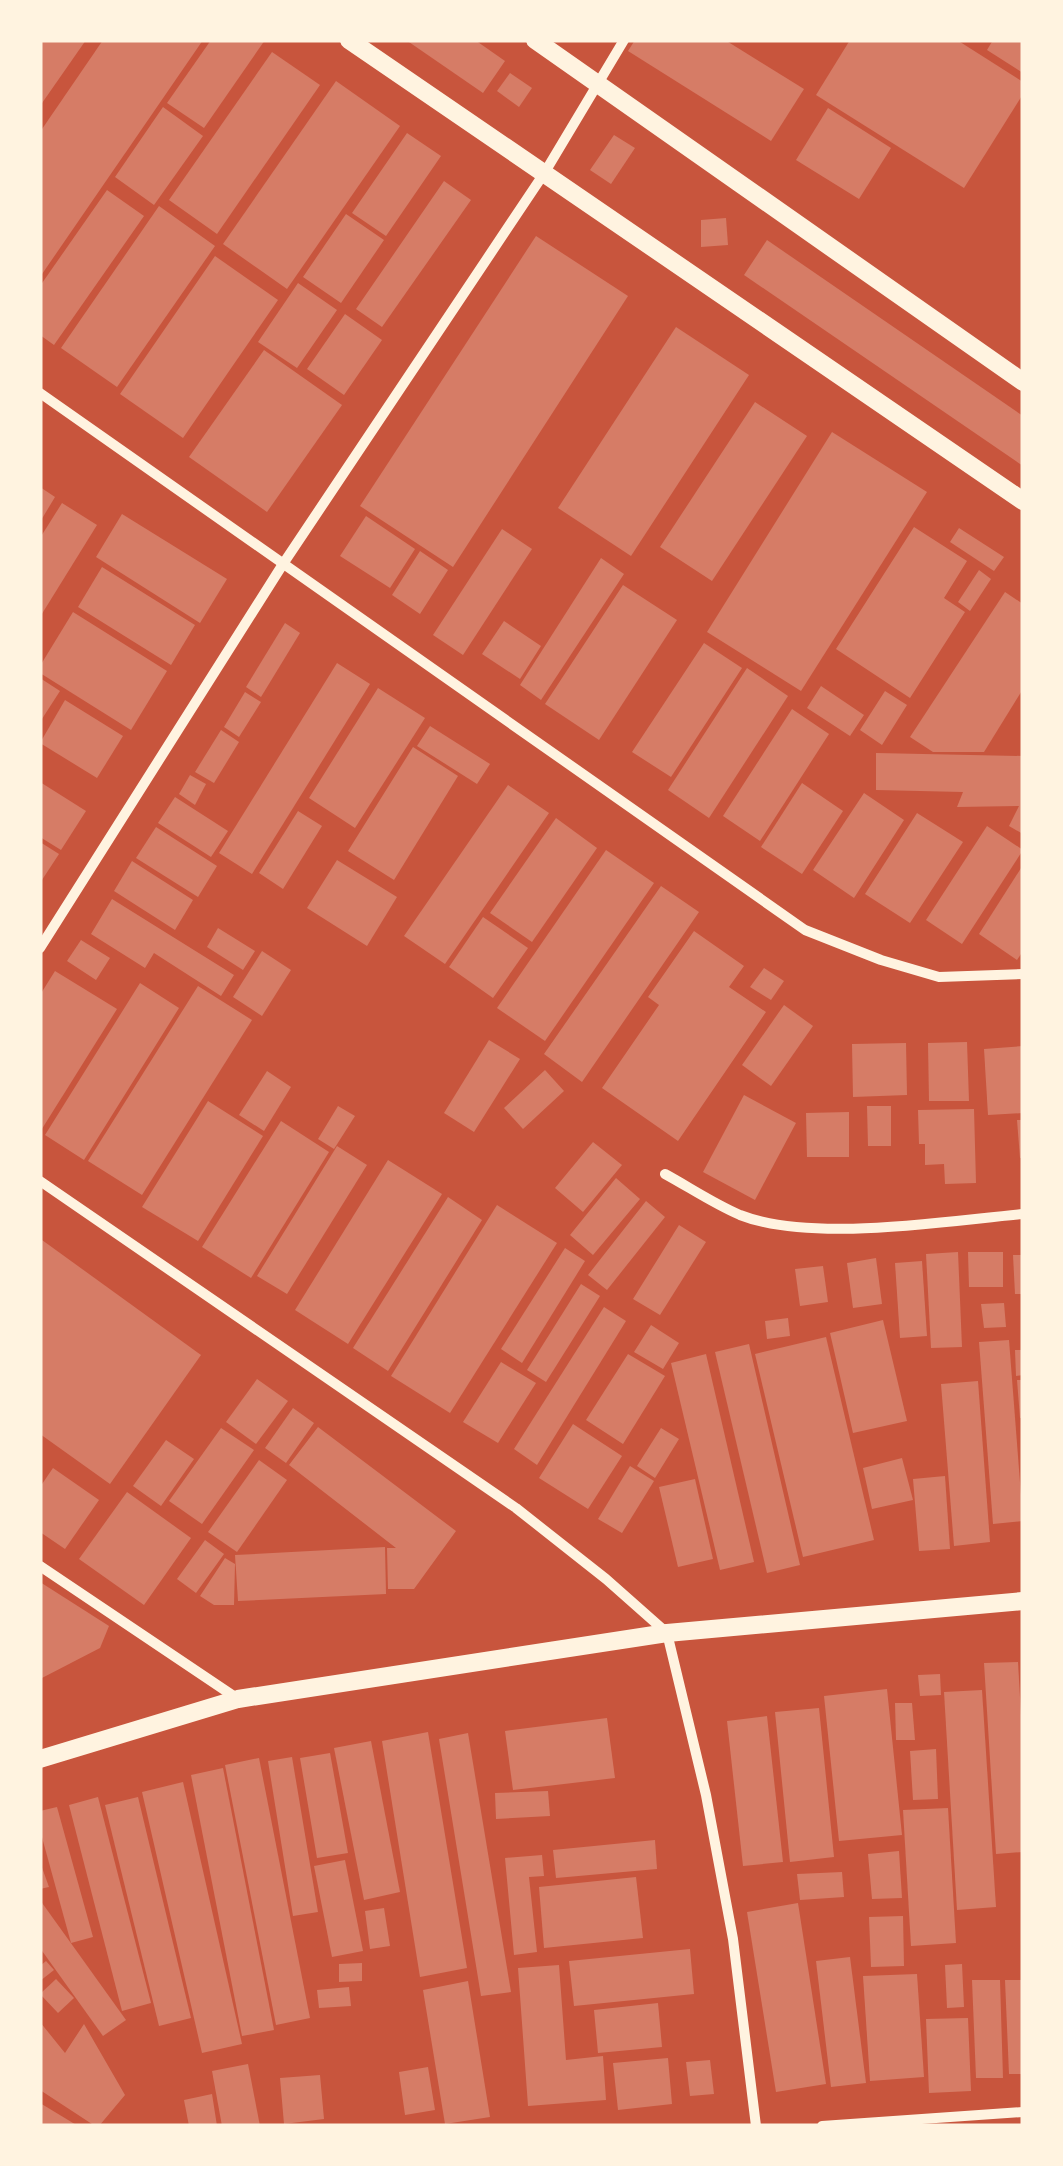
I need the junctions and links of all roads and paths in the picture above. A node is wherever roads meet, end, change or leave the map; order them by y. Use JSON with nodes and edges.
{"nodes":[{"id":1,"x":350,"y":40,"type":"edge"},
{"id":2,"x":534,"y":40,"type":"edge"},
{"id":3,"x":624,"y":40,"type":"edge"},
{"id":4,"x":597,"y":83,"type":"junction"},
{"id":5,"x":546,"y":172,"type":"junction"},
{"id":6,"x":1023,"y":382,"type":"edge"},
{"id":7,"x":40,"y":393,"type":"edge"},
{"id":8,"x":1023,"y":501,"type":"edge"},
{"id":9,"x":283,"y":564,"type":"junction"},
{"id":10,"x":40,"y":948,"type":"edge"},
{"id":11,"x":1023,"y":974,"type":"edge"},
{"id":12,"x":665,"y":1174,"type":"dead end"},
{"id":13,"x":40,"y":1181,"type":"edge"},
{"id":14,"x":1023,"y":1214,"type":"edge"},
{"id":15,"x":40,"y":1566,"type":"edge"},
{"id":16,"x":1023,"y":1601,"type":"edge"},
{"id":17,"x":668,"y":1632,"type":"junction"},
{"id":18,"x":238,"y":1700,"type":"junction"},
{"id":19,"x":40,"y":1759,"type":"edge"},
{"id":20,"x":1023,"y":2112,"type":"edge"},
{"id":21,"x":756,"y":2126,"type":"edge"},
{"id":22,"x":822,"y":2126,"type":"edge"}],
"edges":[{"from":1,"to":5,"type":"street"},
{"from":2,"to":4,"type":"street"},
{"from":3,"to":4,"type":"street"},
{"from":4,"to":5,"type":"street"},
{"from":4,"to":6,"type":"street"},
{"from":5,"to":8,"type":"street"},
{"from":5,"to":9,"type":"street"},
{"from":7,"to":9,"type":"street"},
{"from":9,"to":10,"type":"street"},
{"from":9,"to":11,"type":"street"},
{"from":12,"to":14,"type":"street"},
{"from":13,"to":17,"type":"street"},
{"from":15,"to":18,"type":"street"},
{"from":16,"to":17,"type":"street"},
{"from":17,"to":18,"type":"street"},
{"from":17,"to":21,"type":"street"},
{"from":18,"to":19,"type":"street"},
{"from":20,"to":22,"type":"street"}]}
